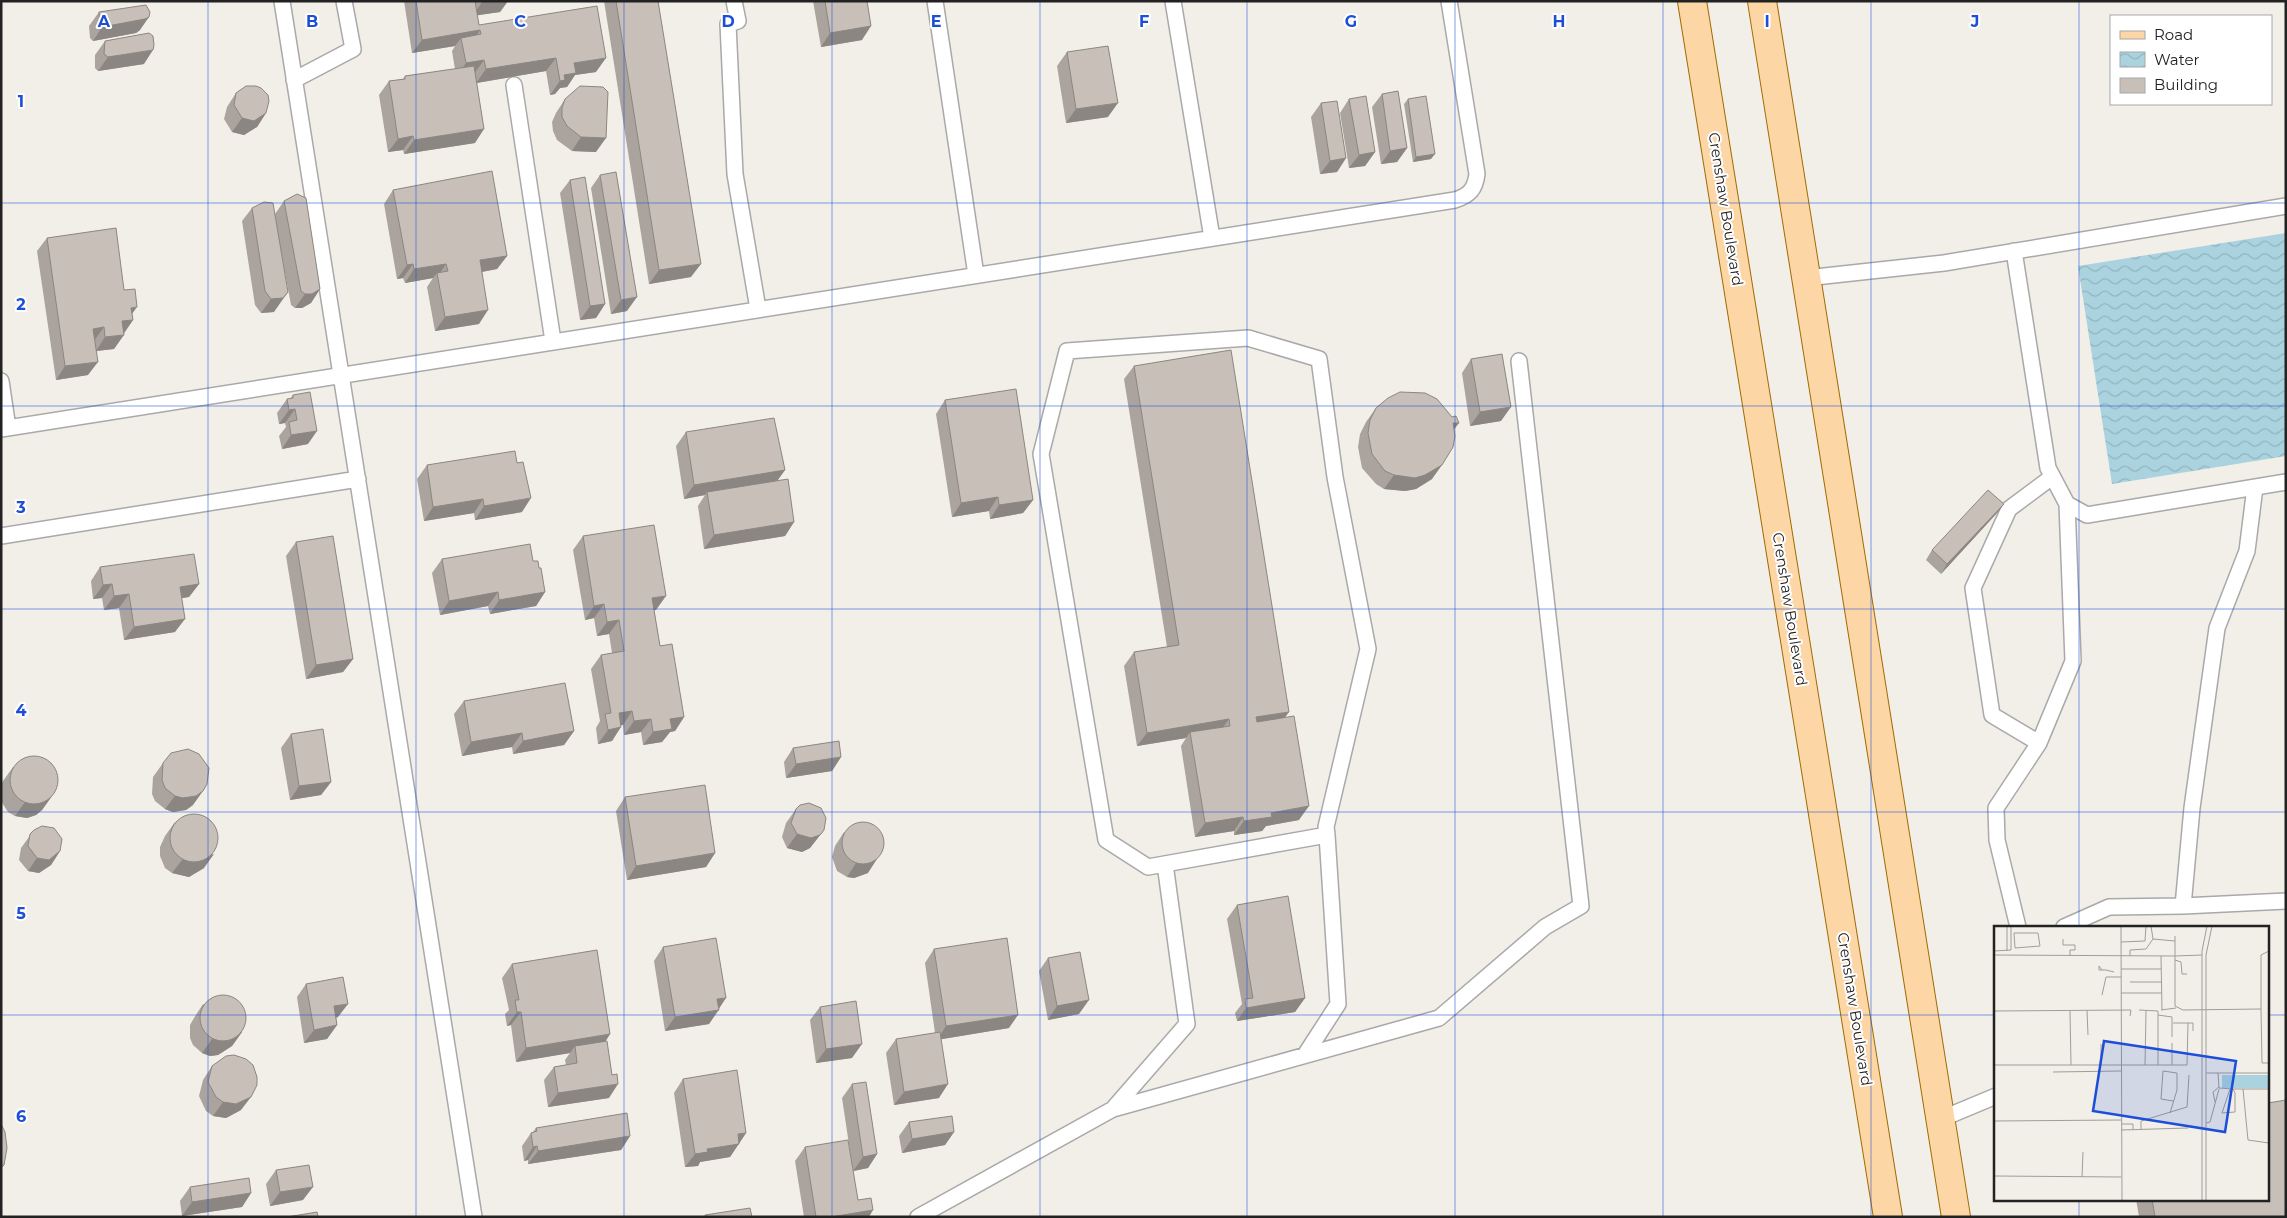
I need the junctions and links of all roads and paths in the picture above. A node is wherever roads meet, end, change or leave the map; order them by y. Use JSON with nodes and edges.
{"nodes":[{"id":1,"x":282,"y":1,"type":"edge"},
{"id":2,"x":344,"y":1,"type":"edge"},
{"id":3,"x":734,"y":1,"type":"edge"},
{"id":4,"x":935,"y":1,"type":"edge"},
{"id":5,"x":1173,"y":1,"type":"edge"},
{"id":6,"x":1449,"y":1,"type":"edge"},
{"id":7,"x":1692,"y":1,"type":"edge"},
{"id":8,"x":1762,"y":1,"type":"edge"},
{"id":9,"x":294,"y":80,"type":"junction"},
{"id":10,"x":514,"y":85,"type":"edge"},
{"id":11,"x":2286,"y":206,"type":"edge"},
{"id":12,"x":1212,"y":238,"type":"junction"},
{"id":13,"x":2014,"y":251,"type":"junction"},
{"id":14,"x":976,"y":275,"type":"junction"},
{"id":15,"x":1806,"y":278,"type":"junction"},
{"id":16,"x":758,"y":309,"type":"junction"},
{"id":17,"x":553,"y":341,"type":"junction"},
{"id":18,"x":1519,"y":361,"type":"dead end"},
{"id":19,"x":341,"y":375,"type":"junction"},
{"id":20,"x":1,"y":381,"type":"edge"},
{"id":21,"x":5,"y":429,"type":"edge"},
{"id":22,"x":2052,"y":477,"type":"junction"},
{"id":23,"x":358,"y":479,"type":"junction"},
{"id":24,"x":2286,"y":482,"type":"edge"},
{"id":25,"x":2255,"y":487,"type":"junction"},
{"id":26,"x":2066,"y":504,"type":"junction"},
{"id":27,"x":1,"y":536,"type":"edge"},
{"id":28,"x":2039,"y":743,"type":"junction"},
{"id":29,"x":1327,"y":835,"type":"junction"},
{"id":30,"x":1165,"y":864,"type":"junction"},
{"id":31,"x":2286,"y":901,"type":"edge"},
{"id":32,"x":2183,"y":906,"type":"junction"},
{"id":33,"x":2018,"y":926,"type":"edge"},
{"id":34,"x":2066,"y":926,"type":"edge"},
{"id":35,"x":1305,"y":1055,"type":"junction"},
{"id":36,"x":1994,"y":1097,"type":"edge"},
{"id":37,"x":1113,"y":1109,"type":"junction"},
{"id":38,"x":1941,"y":1119,"type":"junction"},
{"id":39,"x":474,"y":1217,"type":"edge"},
{"id":40,"x":918,"y":1217,"type":"edge"},
{"id":41,"x":1888,"y":1217,"type":"edge"},
{"id":42,"x":1956,"y":1217,"type":"edge"}],
"edges":[{"from":1,"to":9,"type":"lane"},
{"from":2,"to":9,"type":"lane"},
{"from":3,"to":16,"type":"lane"},
{"from":4,"to":14,"type":"lane"},
{"from":5,"to":12,"type":"lane"},
{"from":6,"to":12,"type":"lane"},
{"from":7,"to":41,"type":"main road","name":"Crenshaw Boulevard"},
{"from":8,"to":15,"type":"main road"},
{"from":9,"to":19,"type":"lane"},
{"from":10,"to":17,"type":"lane"},
{"from":11,"to":13,"type":"lane"},
{"from":12,"to":14,"type":"lane"},
{"from":13,"to":15,"type":"lane"},
{"from":13,"to":22,"type":"lane"},
{"from":14,"to":16,"type":"lane"},
{"from":15,"to":38,"type":"main road"},
{"from":16,"to":17,"type":"lane"},
{"from":17,"to":19,"type":"lane"},
{"from":18,"to":35,"type":"lane"},
{"from":19,"to":21,"type":"lane"},
{"from":19,"to":23,"type":"lane"},
{"from":20,"to":21,"type":"lane"},
{"from":22,"to":26,"type":"lane"},
{"from":22,"to":28,"type":"lane"},
{"from":23,"to":27,"type":"lane"},
{"from":23,"to":39,"type":"lane"},
{"from":24,"to":25,"type":"lane"},
{"from":25,"to":26,"type":"lane"},
{"from":25,"to":32,"type":"lane"},
{"from":26,"to":28,"type":"lane"},
{"from":28,"to":33,"type":"lane"},
{"from":29,"to":30,"type":"lane"},
{"from":29,"to":30,"type":"lane"},
{"from":29,"to":35,"type":"lane"},
{"from":30,"to":37,"type":"lane"},
{"from":31,"to":32,"type":"lane"},
{"from":32,"to":34,"type":"lane"},
{"from":35,"to":37,"type":"lane"},
{"from":36,"to":38,"type":"lane"},
{"from":37,"to":40,"type":"lane"},
{"from":38,"to":42,"type":"main road"}]}
